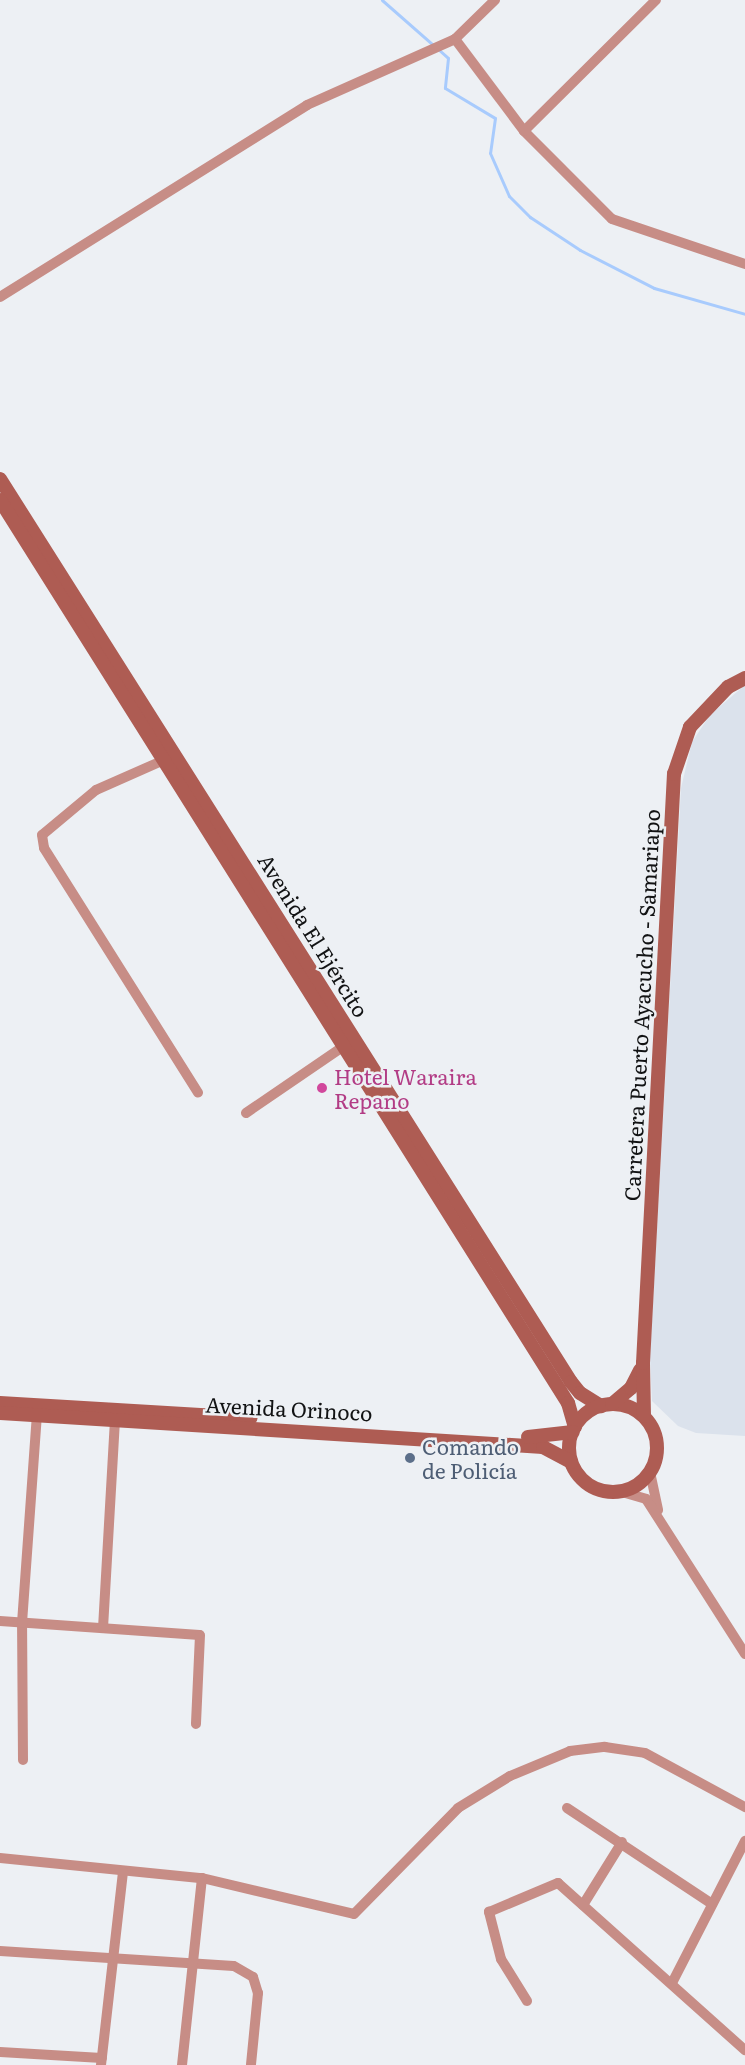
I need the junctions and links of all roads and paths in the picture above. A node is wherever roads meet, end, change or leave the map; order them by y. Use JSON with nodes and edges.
{"nodes":[{"id":1,"x":495,"y":0,"type":"edge"},
{"id":2,"x":656,"y":0,"type":"edge"},
{"id":3,"x":455,"y":39,"type":"junction"},
{"id":4,"x":524,"y":131,"type":"junction"},
{"id":5,"x":745,"y":264,"type":"edge"},
{"id":6,"x":0,"y":297,"type":"edge"},
{"id":7,"x":0,"y":479,"type":"edge"},
{"id":8,"x":0,"y":500,"type":"edge"},
{"id":9,"x":745,"y":678,"type":"edge"},
{"id":10,"x":164,"y":760,"type":"junction"},
{"id":11,"x":344,"y":1046,"type":"junction"},
{"id":12,"x":198,"y":1093,"type":"dead end"},
{"id":13,"x":246,"y":1113,"type":"dead end"},
{"id":14,"x":643,"y":1363,"type":"junction"},
{"id":15,"x":0,"y":1402,"type":"edge"},
{"id":16,"x":606,"y":1405,"type":"junction"},
{"id":17,"x":0,"y":1413,"type":"edge"},
{"id":18,"x":37,"y":1416,"type":"junction"},
{"id":19,"x":644,"y":1416,"type":"junction"},
{"id":20,"x":115,"y":1422,"type":"junction"},
{"id":21,"x":574,"y":1429,"type":"junction"},
{"id":22,"x":572,"y":1462,"type":"junction"},
{"id":23,"x":650,"y":1472,"type":"junction"},
{"id":24,"x":622,"y":1492,"type":"junction"},
{"id":25,"x":660,"y":1519,"type":"junction"},
{"id":26,"x":0,"y":1621,"type":"edge"},
{"id":27,"x":22,"y":1623,"type":"junction"},
{"id":28,"x":103,"y":1628,"type":"junction"},
{"id":29,"x":745,"y":1654,"type":"edge"},
{"id":30,"x":196,"y":1724,"type":"dead end"},
{"id":31,"x":23,"y":1760,"type":"dead end"},
{"id":32,"x":745,"y":1807,"type":"edge"},
{"id":33,"x":567,"y":1808,"type":"dead end"},
{"id":34,"x":745,"y":1841,"type":"edge"},
{"id":35,"x":622,"y":1842,"type":"junction"},
{"id":36,"x":0,"y":1858,"type":"edge"},
{"id":37,"x":123,"y":1871,"type":"junction"},
{"id":38,"x":202,"y":1878,"type":"junction"},
{"id":39,"x":712,"y":1904,"type":"junction"},
{"id":40,"x":583,"y":1905,"type":"junction"},
{"id":41,"x":0,"y":1951,"type":"edge"},
{"id":42,"x":113,"y":1959,"type":"junction"},
{"id":43,"x":193,"y":1964,"type":"junction"},
{"id":44,"x":672,"y":1983,"type":"junction"},
{"id":45,"x":526,"y":2001,"type":"dead end"},
{"id":46,"x":745,"y":2050,"type":"edge"},
{"id":47,"x":0,"y":2052,"type":"edge"},
{"id":48,"x":101,"y":2062,"type":"edge"},
{"id":49,"x":182,"y":2065,"type":"edge"},
{"id":50,"x":251,"y":2065,"type":"edge"}],
"edges":[{"from":1,"to":3,"type":"street"},
{"from":2,"to":4,"type":"street"},
{"from":3,"to":4,"type":"street"},
{"from":3,"to":6,"type":"street"},
{"from":4,"to":5,"type":"street"},
{"from":7,"to":16,"type":"street","name":"Avenida El Ejército"},
{"from":8,"to":10,"type":"street","name":"Avenida El Ejército"},
{"from":9,"to":14,"type":"street","name":"Carretera Puerto Ayacucho - Samariapo"},
{"from":10,"to":11,"type":"street","name":"Avenida El Ejército"},
{"from":10,"to":12,"type":"street"},
{"from":11,"to":13,"type":"street"},
{"from":11,"to":21,"type":"street","name":"Avenida El Ejército"},
{"from":14,"to":16,"type":"street","name":"Carretera Puerto Ayacucho - Samariapo"},
{"from":14,"to":19,"type":"street","name":"Carretera Puerto Ayacucho - Samariapo"},
{"from":15,"to":21,"type":"street","name":"Avenida Orinoco"},
{"from":16,"to":19,"type":"street"},
{"from":16,"to":21,"type":"street"},
{"from":17,"to":18,"type":"street","name":"Avenida Orinoco"},
{"from":18,"to":20,"type":"street","name":"Avenida Orinoco"},
{"from":18,"to":27,"type":"street"},
{"from":19,"to":23,"type":"street"},
{"from":20,"to":22,"type":"street","name":"Avenida Orinoco"},
{"from":20,"to":28,"type":"street"},
{"from":21,"to":22,"type":"street"},
{"from":22,"to":24,"type":"street"},
{"from":23,"to":24,"type":"street"},
{"from":23,"to":25,"type":"street"},
{"from":24,"to":25,"type":"street"},
{"from":25,"to":29,"type":"street"},
{"from":26,"to":27,"type":"street"},
{"from":27,"to":28,"type":"street"},
{"from":27,"to":31,"type":"street"},
{"from":28,"to":30,"type":"street"},
{"from":32,"to":38,"type":"street"},
{"from":33,"to":35,"type":"street"},
{"from":34,"to":39,"type":"street"},
{"from":35,"to":39,"type":"street"},
{"from":35,"to":40,"type":"street"},
{"from":36,"to":37,"type":"street"},
{"from":37,"to":38,"type":"street"},
{"from":37,"to":42,"type":"street"},
{"from":38,"to":43,"type":"street"},
{"from":39,"to":44,"type":"street"},
{"from":40,"to":44,"type":"street"},
{"from":40,"to":45,"type":"street"},
{"from":41,"to":42,"type":"street"},
{"from":42,"to":43,"type":"street"},
{"from":42,"to":48,"type":"street"},
{"from":43,"to":49,"type":"street"},
{"from":43,"to":50,"type":"street"},
{"from":44,"to":46,"type":"street"},
{"from":47,"to":48,"type":"street"}]}
